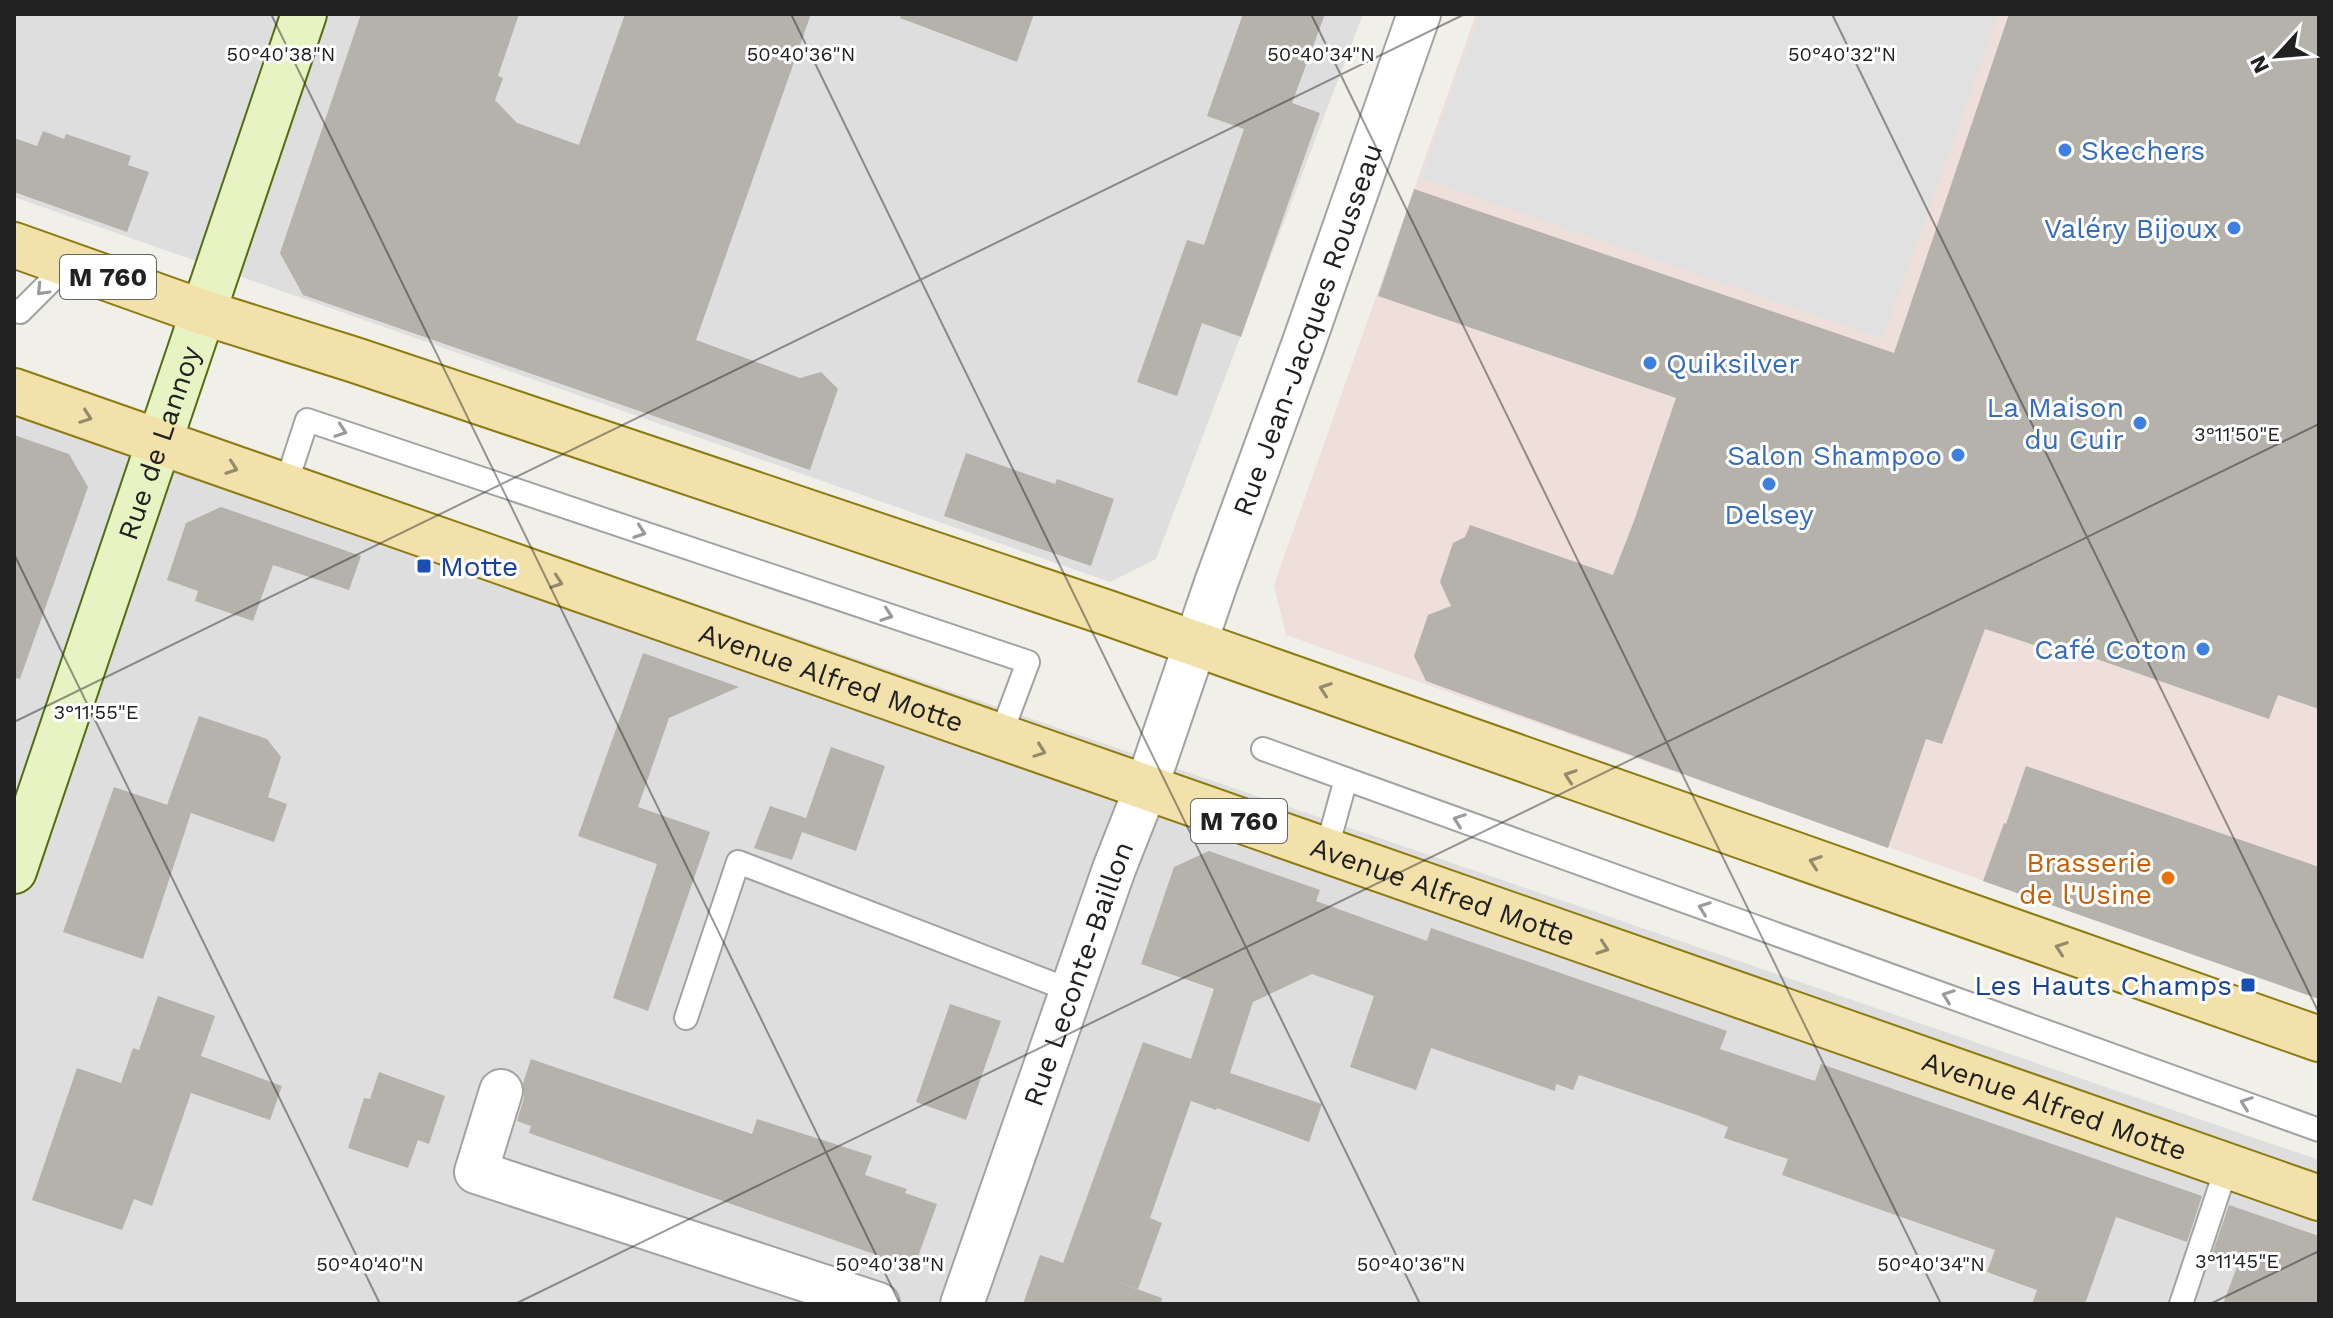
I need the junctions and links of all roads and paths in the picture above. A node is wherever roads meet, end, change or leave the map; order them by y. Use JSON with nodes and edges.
{"nodes":[{"id":1,"x":304,"y":14,"type":"edge"},
{"id":2,"x":1419,"y":14,"type":"edge"},
{"id":3,"x":14,"y":245,"type":"edge"},
{"id":4,"x":69,"y":263,"type":"junction"},
{"id":5,"x":14,"y":310,"type":"edge"},
{"id":6,"x":202,"y":312,"type":"junction"},
{"id":7,"x":14,"y":391,"type":"edge"},
{"id":8,"x":159,"y":442,"type":"junction"},
{"id":9,"x":285,"y":487,"type":"junction"},
{"id":10,"x":1196,"y":644,"type":"junction"},
{"id":11,"x":1000,"y":737,"type":"junction"},
{"id":12,"x":1263,"y":749,"type":"dead end"},
{"id":13,"x":1346,"y":779,"type":"junction"},
{"id":14,"x":1146,"y":788,"type":"junction"},
{"id":15,"x":1326,"y":851,"type":"junction"},
{"id":16,"x":14,"y":871,"type":"edge"},
{"id":17,"x":1072,"y":991,"type":"junction"},
{"id":18,"x":686,"y":1018,"type":"dead end"},
{"id":19,"x":2319,"y":1039,"type":"edge"},
{"id":20,"x":501,"y":1091,"type":"dead end"},
{"id":21,"x":2319,"y":1130,"type":"edge"},
{"id":22,"x":2227,"y":1166,"type":"junction"},
{"id":23,"x":2319,"y":1198,"type":"edge"},
{"id":24,"x":878,"y":1304,"type":"edge"},
{"id":25,"x":962,"y":1304,"type":"edge"},
{"id":26,"x":2181,"y":1304,"type":"edge"}],
"edges":[{"from":1,"to":6,"type":"main road","name":"Rue de Lannoy"},
{"from":2,"to":10,"type":"street","name":"Rue Jean-Jacques Rousseau"},
{"from":3,"to":4,"type":"main road","number":"M 760"},
{"from":4,"to":5,"type":"lane","one_way":true},
{"from":4,"to":6,"type":"main road","number":"M 760"},
{"from":6,"to":8,"type":"main road","name":"Rue de Lannoy"},
{"from":6,"to":10,"type":"main road","number":"M 760"},
{"from":7,"to":8,"type":"main road","number":"M 760","one_way":true},
{"from":8,"to":9,"type":"main road","name":"Avenue Alfred Motte","number":"M 760","one_way":true},
{"from":8,"to":16,"type":"main road","name":"Rue de Lannoy"},
{"from":9,"to":11,"type":"main road","name":"Avenue Alfred Motte","number":"M 760","one_way":true},
{"from":9,"to":11,"type":"lane","one_way":true},
{"from":10,"to":14,"type":"street","name":"Rue Leconte-Baillon"},
{"from":19,"to":10,"type":"main road","number":"M 760","one_way":true},
{"from":11,"to":14,"type":"main road","name":"Avenue Alfred Motte","number":"M 760","one_way":true},
{"from":12,"to":13,"type":"lane"},
{"from":13,"to":15,"type":"lane"},
{"from":21,"to":13,"type":"lane","one_way":true},
{"from":14,"to":15,"type":"main road","name":"Avenue Alfred Motte","number":"M 760"},
{"from":14,"to":17,"type":"street","name":"Rue Leconte-Baillon"},
{"from":15,"to":22,"type":"main road","name":"Avenue Alfred Motte","number":"M 760","one_way":true},
{"from":17,"to":18,"type":"lane"},
{"from":17,"to":25,"type":"street","name":"Rue Leconte-Baillon"},
{"from":20,"to":24,"type":"street"},
{"from":22,"to":23,"type":"main road","name":"Avenue Alfred Motte","number":"M 760"},
{"from":22,"to":26,"type":"lane"}]}
